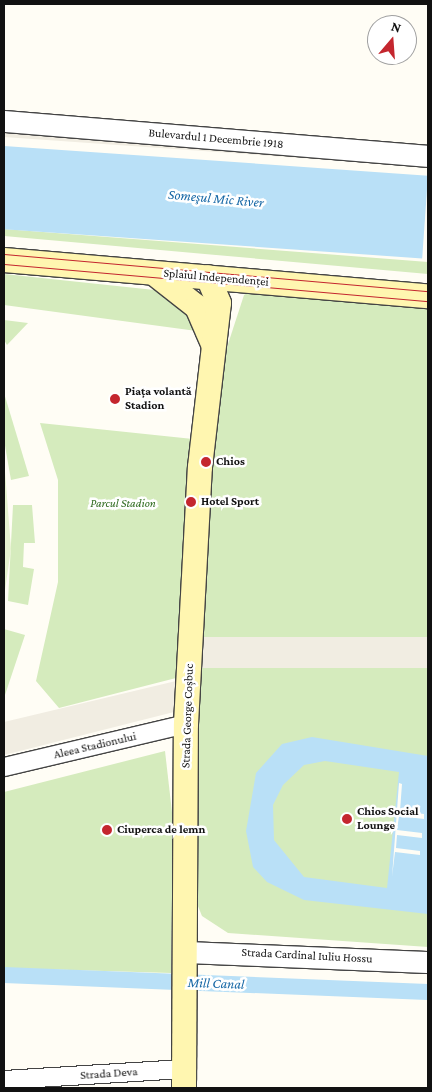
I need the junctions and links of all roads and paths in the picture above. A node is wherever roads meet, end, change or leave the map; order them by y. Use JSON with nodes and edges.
{"nodes":[{"id":1,"x":4,"y":121,"type":"edge"},
{"id":2,"x":428,"y":156,"type":"edge"},
{"id":3,"x":4,"y":260,"type":"edge"},
{"id":4,"x":153,"y":273,"type":"junction"},
{"id":5,"x":201,"y":277,"type":"junction"},
{"id":6,"x":428,"y":296,"type":"edge"},
{"id":7,"x":197,"y":307,"type":"junction"},
{"id":8,"x":213,"y":345,"type":"junction"},
{"id":9,"x":186,"y":724,"type":"junction"},
{"id":10,"x":4,"y":767,"type":"edge"},
{"id":11,"x":428,"y":962,"type":"edge"},
{"id":12,"x":185,"y":974,"type":"junction"},
{"id":13,"x":184,"y":1079,"type":"edge"},
{"id":14,"x":4,"y":1080,"type":"edge"}],
"edges":[{"from":1,"to":2,"type":"street","name":"Bulevardul 1 Decembrie 1918"},
{"from":3,"to":4,"type":"main road","name":"Splaiul Independenței"},
{"from":4,"to":5,"type":"main road","name":"Splaiul Independenței"},
{"from":4,"to":7,"type":"main road","name":"Strada George Coșbuc"},
{"from":5,"to":6,"type":"main road","name":"Splaiul Independenței"},
{"from":5,"to":7,"type":"main road","name":"Strada George Coșbuc"},
{"from":5,"to":8,"type":"main road","name":"Strada George Coșbuc"},
{"from":7,"to":8,"type":"main road","name":"Strada George Coșbuc"},
{"from":8,"to":9,"type":"main road","name":"Strada George Coșbuc"},
{"from":9,"to":10,"type":"street","name":"Aleea Stadionului"},
{"from":9,"to":12,"type":"main road","name":"Strada George Coșbuc"},
{"from":11,"to":12,"type":"street","name":"Strada Cardinal Iuliu Hossu"},
{"from":12,"to":13,"type":"main road","name":"Strada George Coșbuc"},
{"from":13,"to":14,"type":"street","name":"Strada Deva"}]}
